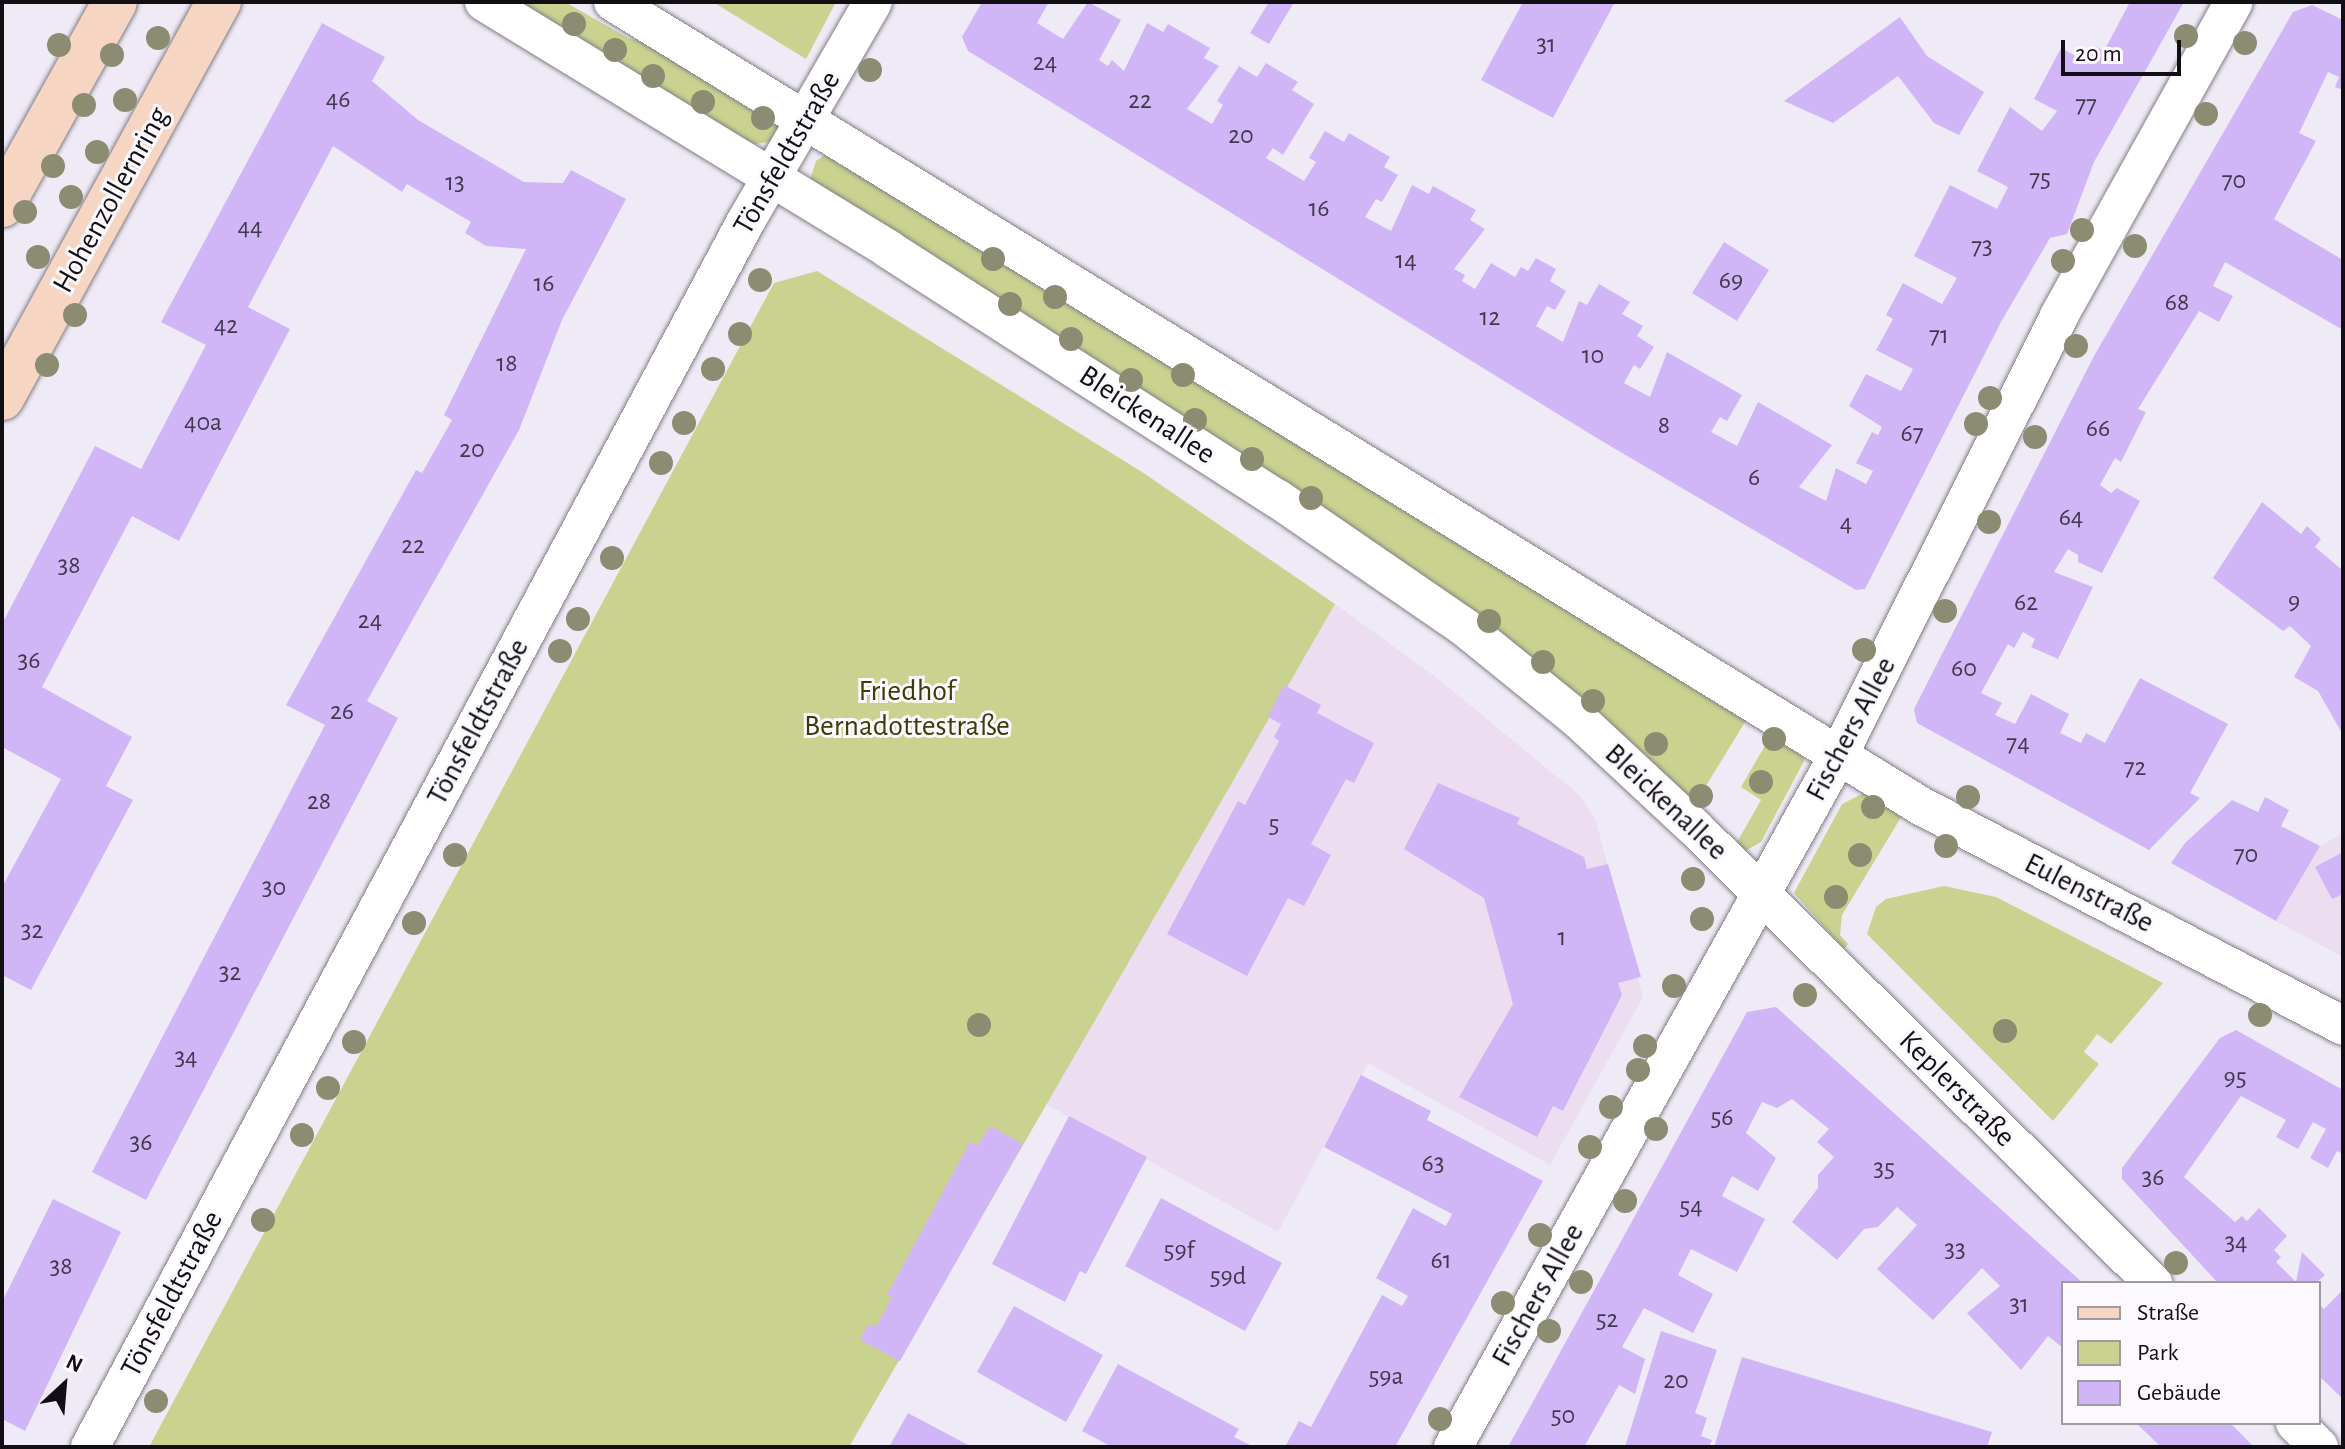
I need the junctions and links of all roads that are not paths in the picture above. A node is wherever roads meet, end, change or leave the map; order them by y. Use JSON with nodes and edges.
{"nodes":[{"id":1,"x":115,"y":2,"type":"edge"},
{"id":2,"x":219,"y":2,"type":"edge"},
{"id":3,"x":484,"y":2,"type":"edge"},
{"id":4,"x":613,"y":2,"type":"edge"},
{"id":5,"x":873,"y":2,"type":"edge"},
{"id":6,"x":2234,"y":2,"type":"edge"},
{"id":7,"x":808,"y":122,"type":"junction"},
{"id":8,"x":773,"y":178,"type":"junction"},
{"id":9,"x":2,"y":205,"type":"edge"},
{"id":10,"x":2,"y":398,"type":"edge"},
{"id":11,"x":1839,"y":754,"type":"junction"},
{"id":12,"x":1763,"y":893,"type":"junction"},
{"id":13,"x":2343,"y":1026,"type":"edge"},
{"id":14,"x":2151,"y":1281,"type":"edge"},
{"id":15,"x":2297,"y":1425,"type":"edge"},
{"id":16,"x":90,"y":1447,"type":"edge"},
{"id":17,"x":1453,"y":1447,"type":"edge"},
{"id":18,"x":2319,"y":1447,"type":"edge"}],
"edges":[{"from":1,"to":9,"type":"main road"},
{"from":2,"to":10,"type":"main road","name":"Hohenzollernring"},
{"from":3,"to":8,"type":"street","name":"Bleickenallee"},
{"from":4,"to":7,"type":"street"},
{"from":5,"to":7,"type":"street","name":"Tönsfeldtstraße"},
{"from":6,"to":11,"type":"street","name":"Fischers Allee"},
{"from":7,"to":8,"type":"street","name":"Tönsfeldtstraße"},
{"from":7,"to":11,"type":"street"},
{"from":8,"to":12,"type":"street","name":"Bleickenallee"},
{"from":8,"to":16,"type":"street","name":"Tönsfeldtstraße"},
{"from":11,"to":12,"type":"street","name":"Fischers Allee"},
{"from":11,"to":13,"type":"street","name":"Eulenstraße"},
{"from":12,"to":14,"type":"street","name":"Keplerstraße"},
{"from":12,"to":17,"type":"street","name":"Fischers Allee"},
{"from":15,"to":18,"type":"street"}]}
